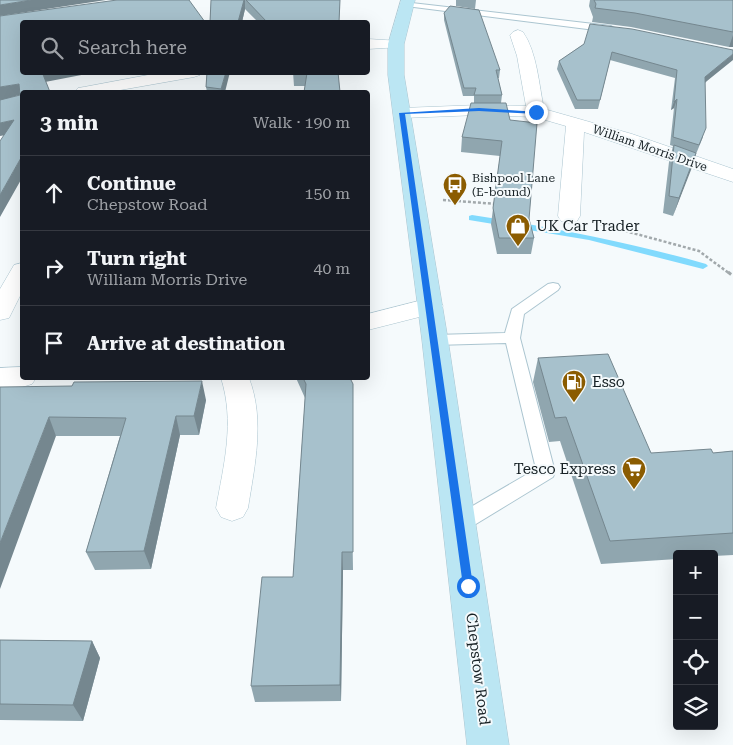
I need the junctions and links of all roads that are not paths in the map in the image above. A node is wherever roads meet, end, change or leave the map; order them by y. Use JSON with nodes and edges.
{"nodes":[{"id":1,"x":407,"y":2,"type":"edge"},
{"id":2,"x":623,"y":31,"type":"edge"},
{"id":3,"x":518,"y":35,"type":"dead end"},
{"id":4,"x":370,"y":44,"type":"edge"},
{"id":5,"x":396,"y":44,"type":"junction"},
{"id":6,"x":181,"y":75,"type":"edge"},
{"id":7,"x":115,"y":90,"type":"edge"},
{"id":8,"x":536,"y":112,"type":"junction"},
{"id":9,"x":402,"y":113,"type":"junction"},
{"id":10,"x":575,"y":123,"type":"junction"},
{"id":11,"x":730,"y":172,"type":"edge"},
{"id":12,"x":569,"y":216,"type":"dead end"},
{"id":13,"x":20,"y":274,"type":"edge"},
{"id":14,"x":553,"y":287,"type":"dead end"},
{"id":15,"x":430,"y":306,"type":"junction"},
{"id":16,"x":0,"y":312,"type":"edge"},
{"id":17,"x":370,"y":321,"type":"edge"},
{"id":18,"x":512,"y":338,"type":"junction"},
{"id":19,"x":435,"y":340,"type":"junction"},
{"id":20,"x":20,"y":377,"type":"edge"},
{"id":21,"x":0,"y":378,"type":"edge"},
{"id":22,"x":236,"y":380,"type":"edge"},
{"id":23,"x":232,"y":508,"type":"dead end"},
{"id":24,"x":458,"y":524,"type":"junction"},
{"id":25,"x":488,"y":745,"type":"edge"}],
"edges":[{"from":1,"to":2,"type":"lane"},
{"from":1,"to":5,"type":"main road","name":"Chepstow Road"},
{"from":3,"to":8,"type":"street"},
{"from":4,"to":5,"type":"street"},
{"from":5,"to":9,"type":"main road","name":"Chepstow Road"},
{"from":6,"to":7,"type":"street"},
{"from":8,"to":9,"type":"street","name":"William Morris Drive"},
{"from":8,"to":10,"type":"street","name":"William Morris Drive"},
{"from":9,"to":15,"type":"main road","name":"Chepstow Road"},
{"from":10,"to":11,"type":"street","name":"William Morris Drive"},
{"from":10,"to":12,"type":"street","name":"William Morris Drive"},
{"from":13,"to":16,"type":"street"},
{"from":14,"to":18,"type":"lane"},
{"from":15,"to":17,"type":"street"},
{"from":15,"to":19,"type":"main road","name":"Chepstow Road"},
{"from":18,"to":19,"type":"lane"},
{"from":18,"to":24,"type":"lane"},
{"from":19,"to":24,"type":"main road","name":"Chepstow Road"},
{"from":20,"to":21,"type":"street"},
{"from":22,"to":23,"type":"street"},
{"from":24,"to":25,"type":"main road","name":"Chepstow Road"}]}
